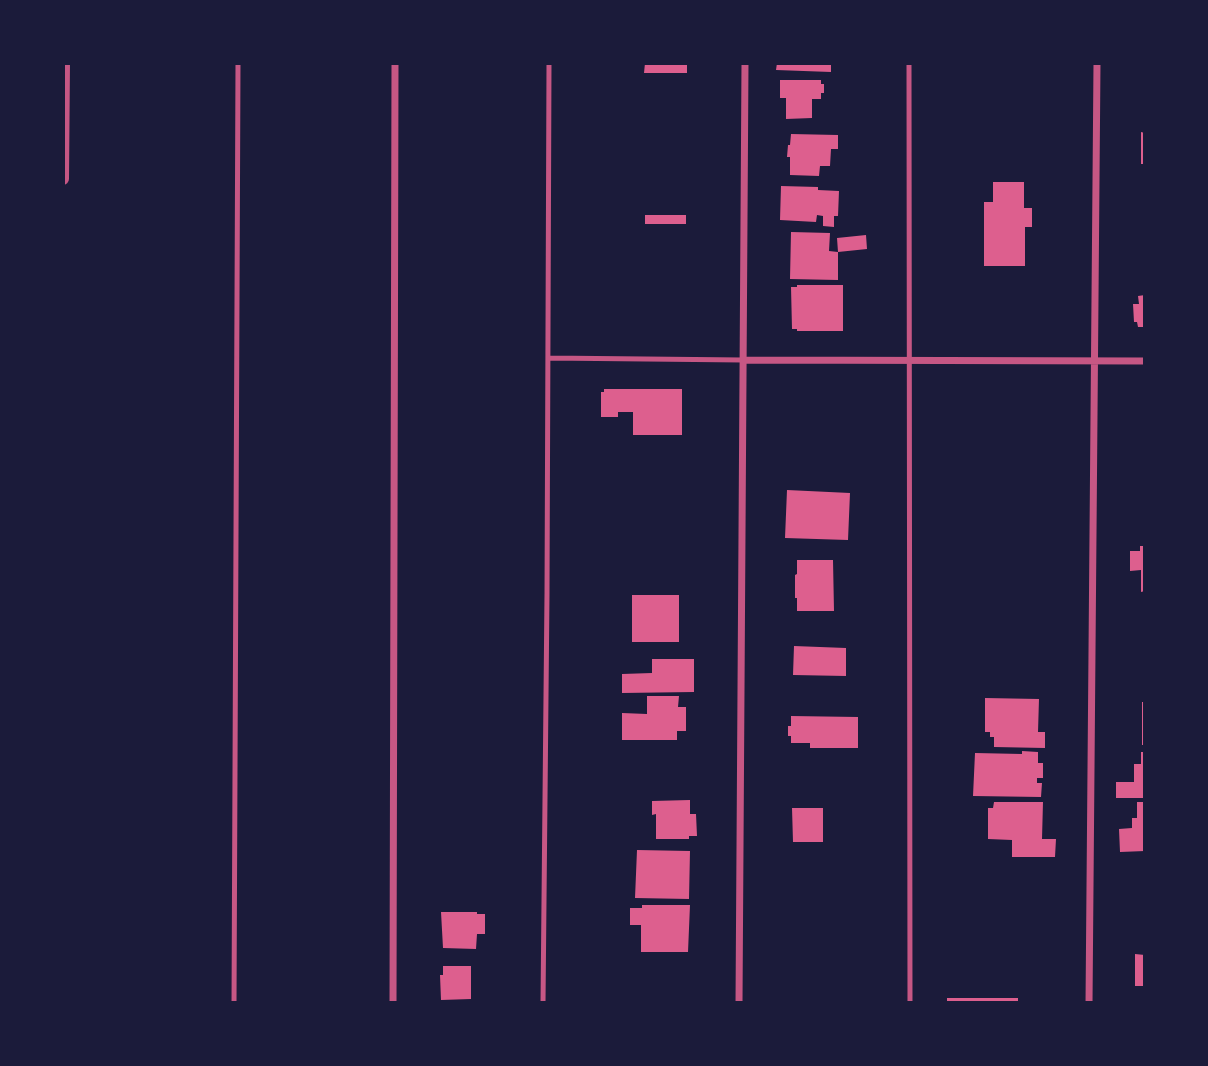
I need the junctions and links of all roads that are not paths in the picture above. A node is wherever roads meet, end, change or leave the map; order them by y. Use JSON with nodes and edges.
{"nodes":[{"id":1,"x":64,"y":63,"type":"edge"},
{"id":2,"x":238,"y":63,"type":"edge"},
{"id":3,"x":395,"y":63,"type":"edge"},
{"id":4,"x":549,"y":63,"type":"edge"},
{"id":5,"x":745,"y":63,"type":"edge"},
{"id":6,"x":909,"y":63,"type":"edge"},
{"id":7,"x":1097,"y":63,"type":"edge"},
{"id":8,"x":63,"y":179,"type":"edge"},
{"id":9,"x":548,"y":358,"type":"junction"},
{"id":10,"x":743,"y":360,"type":"junction"},
{"id":11,"x":910,"y":360,"type":"junction"},
{"id":12,"x":1095,"y":360,"type":"junction"},
{"id":13,"x":1145,"y":361,"type":"edge"},
{"id":14,"x":234,"y":1003,"type":"edge"},
{"id":15,"x":393,"y":1003,"type":"edge"},
{"id":16,"x":543,"y":1003,"type":"edge"},
{"id":17,"x":739,"y":1003,"type":"edge"},
{"id":18,"x":910,"y":1003,"type":"edge"},
{"id":19,"x":1089,"y":1003,"type":"edge"}],
"edges":[{"from":1,"to":8,"type":"street"},
{"from":2,"to":14,"type":"lane"},
{"from":3,"to":15,"type":"street"},
{"from":4,"to":9,"type":"lane"},
{"from":5,"to":10,"type":"street"},
{"from":6,"to":11,"type":"lane"},
{"from":7,"to":12,"type":"street"},
{"from":9,"to":10,"type":"lane"},
{"from":9,"to":16,"type":"lane"},
{"from":10,"to":11,"type":"street"},
{"from":10,"to":17,"type":"street"},
{"from":11,"to":12,"type":"street"},
{"from":11,"to":18,"type":"lane"},
{"from":12,"to":13,"type":"street"},
{"from":12,"to":19,"type":"street"}]}
